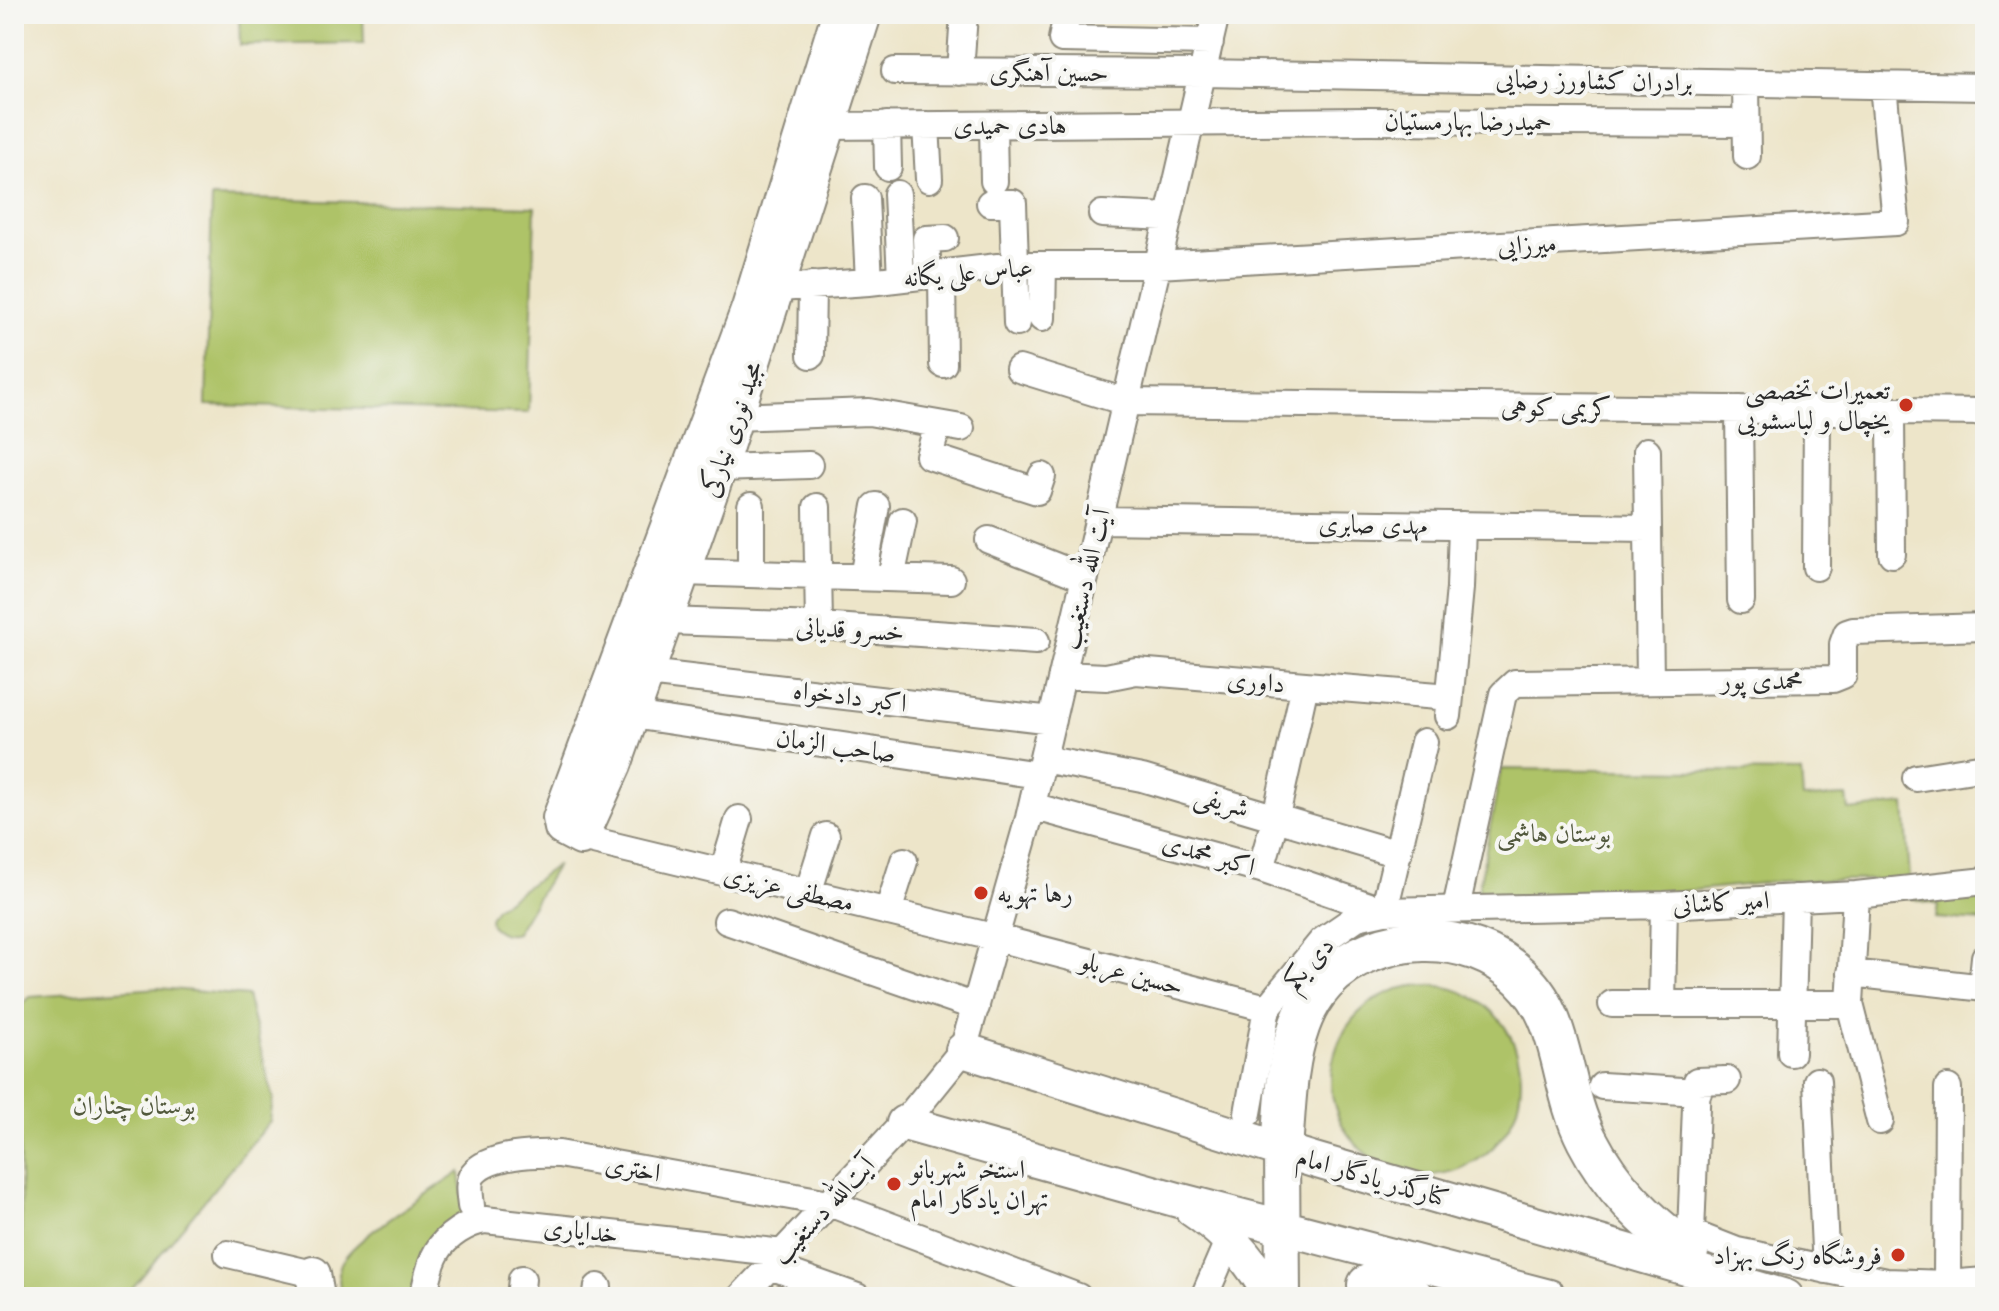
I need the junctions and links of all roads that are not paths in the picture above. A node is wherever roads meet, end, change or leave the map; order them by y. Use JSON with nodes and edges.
{"nodes":[{"id":1,"x":839,"y":14,"type":"edge"},
{"id":2,"x":864,"y":14,"type":"edge"},
{"id":3,"x":964,"y":14,"type":"edge"},
{"id":4,"x":1216,"y":14,"type":"edge"},
{"id":5,"x":1064,"y":27,"type":"edge"},
{"id":6,"x":1210,"y":42,"type":"junction"},
{"id":7,"x":895,"y":71,"type":"dead end"},
{"id":8,"x":960,"y":72,"type":"junction"},
{"id":9,"x":1203,"y":73,"type":"junction"},
{"id":10,"x":1746,"y":83,"type":"junction"},
{"id":11,"x":1883,"y":85,"type":"junction"},
{"id":12,"x":1985,"y":87,"type":"edge"},
{"id":13,"x":817,"y":123,"type":"junction"},
{"id":14,"x":1191,"y":123,"type":"junction"},
{"id":15,"x":1746,"y":123,"type":"junction"},
{"id":16,"x":887,"y":125,"type":"junction"},
{"id":17,"x":926,"y":125,"type":"junction"},
{"id":18,"x":993,"y":125,"type":"junction"},
{"id":19,"x":1747,"y":156,"type":"dead end"},
{"id":20,"x":888,"y":167,"type":"dead end"},
{"id":21,"x":929,"y":179,"type":"dead end"},
{"id":22,"x":897,"y":194,"type":"dead end"},
{"id":23,"x":865,"y":198,"type":"dead end"},
{"id":24,"x":1102,"y":214,"type":"dead end"},
{"id":25,"x":1169,"y":217,"type":"junction"},
{"id":26,"x":945,"y":238,"type":"dead end"},
{"id":27,"x":1015,"y":265,"type":"junction"},
{"id":28,"x":1043,"y":265,"type":"junction"},
{"id":29,"x":1158,"y":265,"type":"junction"},
{"id":30,"x":935,"y":275,"type":"junction"},
{"id":31,"x":901,"y":278,"type":"junction"},
{"id":32,"x":869,"y":282,"type":"junction"},
{"id":33,"x":795,"y":286,"type":"junction"},
{"id":34,"x":811,"y":355,"type":"dead end"},
{"id":35,"x":943,"y":364,"type":"dead end"},
{"id":36,"x":1019,"y":369,"type":"dead end"},
{"id":37,"x":1126,"y":402,"type":"junction"},
{"id":38,"x":1647,"y":408,"type":"junction"},
{"id":39,"x":1739,"y":409,"type":"junction"},
{"id":40,"x":1817,"y":410,"type":"junction"},
{"id":41,"x":1891,"y":412,"type":"junction"},
{"id":42,"x":1985,"y":412,"type":"edge"},
{"id":43,"x":735,"y":417,"type":"junction"},
{"id":44,"x":809,"y":465,"type":"dead end"},
{"id":45,"x":719,"y":468,"type":"junction"},
{"id":46,"x":1042,"y":476,"type":"dead end"},
{"id":47,"x":751,"y":506,"type":"dead end"},
{"id":48,"x":876,"y":506,"type":"dead end"},
{"id":49,"x":817,"y":507,"type":"dead end"},
{"id":50,"x":1099,"y":520,"type":"junction"},
{"id":51,"x":903,"y":521,"type":"dead end"},
{"id":52,"x":1462,"y":525,"type":"junction"},
{"id":53,"x":1648,"y":528,"type":"junction"},
{"id":54,"x":989,"y":540,"type":"dead end"},
{"id":55,"x":1892,"y":554,"type":"dead end"},
{"id":56,"x":1816,"y":567,"type":"dead end"},
{"id":57,"x":682,"y":572,"type":"junction"},
{"id":58,"x":751,"y":574,"type":"junction"},
{"id":59,"x":818,"y":576,"type":"junction"},
{"id":60,"x":863,"y":577,"type":"junction"},
{"id":61,"x":891,"y":578,"type":"junction"},
{"id":62,"x":1085,"y":578,"type":"junction"},
{"id":63,"x":951,"y":580,"type":"dead end"},
{"id":64,"x":1741,"y":600,"type":"dead end"},
{"id":65,"x":665,"y":621,"type":"junction"},
{"id":66,"x":819,"y":626,"type":"junction"},
{"id":67,"x":1985,"y":627,"type":"edge"},
{"id":68,"x":1036,"y":641,"type":"dead end"},
{"id":69,"x":647,"y":673,"type":"junction"},
{"id":70,"x":1062,"y":675,"type":"junction"},
{"id":71,"x":1650,"y":681,"type":"junction"},
{"id":72,"x":1305,"y":685,"type":"junction"},
{"id":73,"x":632,"y":715,"type":"junction"},
{"id":74,"x":1052,"y":720,"type":"junction"},
{"id":75,"x":1424,"y":742,"type":"dead end"},
{"id":76,"x":1041,"y":767,"type":"junction"},
{"id":77,"x":1985,"y":767,"type":"edge"},
{"id":78,"x":1916,"y":778,"type":"dead end"},
{"id":79,"x":1032,"y":806,"type":"junction"},
{"id":80,"x":1276,"y":816,"type":"junction"},
{"id":81,"x":739,"y":819,"type":"dead end"},
{"id":82,"x":570,"y":828,"type":"junction"},
{"id":83,"x":826,"y":836,"type":"dead end"},
{"id":84,"x":1398,"y":854,"type":"junction"},
{"id":85,"x":904,"y":861,"type":"dead end"},
{"id":86,"x":1261,"y":869,"type":"junction"},
{"id":87,"x":723,"y":872,"type":"junction"},
{"id":88,"x":1985,"y":881,"type":"edge"},
{"id":89,"x":808,"y":893,"type":"junction"},
{"id":90,"x":1856,"y":895,"type":"junction"},
{"id":91,"x":1795,"y":898,"type":"junction"},
{"id":92,"x":1664,"y":905,"type":"junction"},
{"id":93,"x":1456,"y":908,"type":"junction"},
{"id":94,"x":1384,"y":911,"type":"junction"},
{"id":95,"x":888,"y":912,"type":"junction"},
{"id":96,"x":727,"y":921,"type":"dead end"},
{"id":97,"x":997,"y":938,"type":"junction"},
{"id":98,"x":1985,"y":957,"type":"edge"},
{"id":99,"x":1851,"y":973,"type":"junction"},
{"id":100,"x":1984,"y":988,"type":"edge"},
{"id":101,"x":1612,"y":1004,"type":"dead end"},
{"id":102,"x":1662,"y":1004,"type":"junction"},
{"id":103,"x":1850,"y":1004,"type":"junction"},
{"id":104,"x":1791,"y":1005,"type":"junction"},
{"id":105,"x":976,"y":1007,"type":"junction"},
{"id":106,"x":1267,"y":1008,"type":"junction"},
{"id":107,"x":963,"y":1050,"type":"junction"},
{"id":108,"x":1791,"y":1053,"type":"dead end"},
{"id":109,"x":1727,"y":1080,"type":"dead end"},
{"id":110,"x":1817,"y":1081,"type":"dead end"},
{"id":111,"x":1602,"y":1086,"type":"dead end"},
{"id":112,"x":1948,"y":1088,"type":"dead end"},
{"id":113,"x":1698,"y":1092,"type":"junction"},
{"id":114,"x":1248,"y":1113,"type":"dead end"},
{"id":115,"x":1880,"y":1121,"type":"dead end"},
{"id":116,"x":904,"y":1123,"type":"junction"},
{"id":117,"x":1282,"y":1150,"type":"junction"},
{"id":118,"x":1178,"y":1200,"type":"junction"},
{"id":119,"x":829,"y":1203,"type":"junction"},
{"id":120,"x":471,"y":1206,"type":"dead end"},
{"id":121,"x":1283,"y":1226,"type":"junction"},
{"id":122,"x":1229,"y":1239,"type":"junction"},
{"id":123,"x":1689,"y":1243,"type":"junction"},
{"id":124,"x":228,"y":1254,"type":"dead end"},
{"id":125,"x":777,"y":1260,"type":"junction"},
{"id":126,"x":1452,"y":1270,"type":"junction"},
{"id":127,"x":1826,"y":1270,"type":"junction"},
{"id":128,"x":1985,"y":1281,"type":"edge"},
{"id":129,"x":1947,"y":1284,"type":"junction"},
{"id":130,"x":315,"y":1285,"type":"edge"},
{"id":131,"x":1360,"y":1291,"type":"edge"},
{"id":132,"x":423,"y":1297,"type":"edge"},
{"id":133,"x":741,"y":1297,"type":"edge"},
{"id":134,"x":857,"y":1297,"type":"edge"},
{"id":135,"x":1078,"y":1297,"type":"edge"},
{"id":136,"x":1204,"y":1297,"type":"edge"},
{"id":137,"x":1271,"y":1297,"type":"edge"},
{"id":138,"x":1283,"y":1297,"type":"edge"},
{"id":139,"x":1413,"y":1297,"type":"edge"},
{"id":140,"x":1549,"y":1297,"type":"edge"},
{"id":141,"x":1786,"y":1297,"type":"edge"}],
"edges":[{"from":1,"to":13,"type":"main road","name":"مجید نوری نیارکی"},
{"from":2,"to":13,"type":"main road","name":"مجید نوری نیارکی"},
{"from":3,"to":8,"type":"street"},
{"from":4,"to":6,"type":"street","name":"آیت الله دستغیب"},
{"from":5,"to":6,"type":"street"},
{"from":6,"to":9,"type":"street","name":"آیت الله دستغیب"},
{"from":7,"to":8,"type":"street","name":"حسین آهنگری"},
{"from":8,"to":9,"type":"street","name":"حسین آهنگری"},
{"from":9,"to":10,"type":"street","name":"برادران کشاورز رضایی"},
{"from":9,"to":14,"type":"street","name":"آیت الله دستغیب"},
{"from":10,"to":11,"type":"street","name":"برادران کشاورز رضایی"},
{"from":10,"to":15,"type":"street"},
{"from":11,"to":12,"type":"street","name":"برادران کشاورز رضایی"},
{"from":11,"to":29,"type":"street","name":"میرزایی"},
{"from":13,"to":16,"type":"street","name":"هادی حمیدی"},
{"from":13,"to":33,"type":"main road","name":"مجید نوری نیارکی"},
{"from":13,"to":82,"type":"main road","name":"مجید نوری نیارکی"},
{"from":14,"to":15,"type":"street","name":"حمیدرضا بهارمستیان"},
{"from":14,"to":18,"type":"street","name":"هادی حمیدی"},
{"from":14,"to":25,"type":"street","name":"آیت الله دستغیب"},
{"from":15,"to":19,"type":"street"},
{"from":16,"to":17,"type":"street","name":"هادی حمیدی"},
{"from":16,"to":20,"type":"street"},
{"from":17,"to":18,"type":"street","name":"هادی حمیدی"},
{"from":17,"to":21,"type":"street"},
{"from":18,"to":27,"type":"street"},
{"from":22,"to":31,"type":"street"},
{"from":23,"to":32,"type":"street"},
{"from":24,"to":25,"type":"street"},
{"from":25,"to":29,"type":"street","name":"آیت الله دستغیب"},
{"from":26,"to":30,"type":"street"},
{"from":27,"to":28,"type":"street","name":"عباس علی یگانه"},
{"from":27,"to":28,"type":"street"},
{"from":27,"to":30,"type":"street","name":"عباس علی یگانه"},
{"from":28,"to":29,"type":"street","name":"عباس علی یگانه"},
{"from":29,"to":37,"type":"street","name":"آیت الله دستغیب"},
{"from":30,"to":31,"type":"street","name":"عباس علی یگانه"},
{"from":30,"to":35,"type":"street"},
{"from":31,"to":32,"type":"street","name":"عباس علی یگانه"},
{"from":32,"to":33,"type":"street","name":"عباس علی یگانه"},
{"from":33,"to":34,"type":"street"},
{"from":33,"to":43,"type":"main road","name":"مجید نوری نیارکی"},
{"from":36,"to":37,"type":"street","name":"کریمی کوهی"},
{"from":37,"to":38,"type":"street","name":"کریمی کوهی"},
{"from":37,"to":50,"type":"street","name":"آیت الله دستغیب"},
{"from":38,"to":39,"type":"street","name":"کریمی کوهی"},
{"from":38,"to":53,"type":"street"},
{"from":39,"to":40,"type":"street","name":"کریمی کوهی"},
{"from":39,"to":64,"type":"street"},
{"from":40,"to":41,"type":"street","name":"کریمی کوهی"},
{"from":40,"to":56,"type":"street"},
{"from":41,"to":42,"type":"street","name":"کریمی کوهی"},
{"from":41,"to":55,"type":"street"},
{"from":43,"to":45,"type":"main road","name":"مجید نوری نیارکی"},
{"from":43,"to":46,"type":"street"},
{"from":44,"to":45,"type":"street"},
{"from":45,"to":57,"type":"main road","name":"مجید نوری نیارکی"},
{"from":47,"to":58,"type":"street"},
{"from":48,"to":60,"type":"street"},
{"from":49,"to":59,"type":"street"},
{"from":50,"to":52,"type":"street","name":"مهدی صابری"},
{"from":50,"to":62,"type":"street","name":"آیت الله دستغیب"},
{"from":51,"to":61,"type":"street"},
{"from":52,"to":53,"type":"street","name":"مهدی صابری"},
{"from":52,"to":72,"type":"street","name":"داوری"},
{"from":53,"to":71,"type":"street"},
{"from":54,"to":62,"type":"street"},
{"from":57,"to":58,"type":"street"},
{"from":57,"to":65,"type":"main road","name":"مجید نوری نیارکی"},
{"from":58,"to":59,"type":"street"},
{"from":59,"to":60,"type":"street"},
{"from":59,"to":66,"type":"street"},
{"from":60,"to":61,"type":"street"},
{"from":61,"to":63,"type":"street"},
{"from":62,"to":70,"type":"street","name":"آیت الله دستغیب"},
{"from":65,"to":66,"type":"street","name":"خسرو قدیانی"},
{"from":65,"to":69,"type":"main road","name":"مجید نوری نیارکی"},
{"from":66,"to":68,"type":"street","name":"خسرو قدیانی"},
{"from":67,"to":71,"type":"street","name":"محمدی پور"},
{"from":69,"to":73,"type":"main road","name":"مجید نوری نیارکی"},
{"from":69,"to":74,"type":"street","name":"اکبر دادخواه"},
{"from":70,"to":72,"type":"street","name":"داوری"},
{"from":70,"to":74,"type":"street","name":"آیت الله دستغیب"},
{"from":71,"to":93,"type":"street","name":"محمدی پور"},
{"from":72,"to":80,"type":"street"},
{"from":73,"to":76,"type":"street","name":"صاحب الزمان"},
{"from":73,"to":82,"type":"main road","name":"مجید نوری نیارکی"},
{"from":74,"to":76,"type":"street","name":"آیت الله دستغیب"},
{"from":75,"to":84,"type":"street"},
{"from":76,"to":79,"type":"street","name":"آیت الله دستغیب"},
{"from":76,"to":80,"type":"street","name":"شریفی"},
{"from":77,"to":78,"type":"street"},
{"from":79,"to":86,"type":"street","name":"اکبر محمدی"},
{"from":79,"to":97,"type":"street","name":"آیت الله دستغیب"},
{"from":80,"to":84,"type":"street","name":"شریفی"},
{"from":80,"to":86,"type":"street"},
{"from":81,"to":87,"type":"street"},
{"from":82,"to":87,"type":"street","name":"مصطفی عزیزی"},
{"from":83,"to":89,"type":"street"},
{"from":84,"to":94,"type":"street"},
{"from":85,"to":95,"type":"street"},
{"from":86,"to":94,"type":"street","name":"اکبر محمدی"},
{"from":87,"to":89,"type":"street","name":"مصطفی عزیزی"},
{"from":88,"to":90,"type":"street","name":"امیر کاشانی"},
{"from":89,"to":95,"type":"street","name":"مصطفی عزیزی"},
{"from":90,"to":91,"type":"street","name":"امیر کاشانی"},
{"from":90,"to":99,"type":"street"},
{"from":91,"to":92,"type":"street","name":"امیر کاشانی"},
{"from":91,"to":104,"type":"street"},
{"from":92,"to":93,"type":"street","name":"امیر کاشانی"},
{"from":92,"to":102,"type":"street"},
{"from":93,"to":94,"type":"street","name":"دی یکم"},
{"from":94,"to":106,"type":"street","name":"دی یکم"},
{"from":95,"to":97,"type":"street","name":"مصطفی عزیزی"},
{"from":96,"to":105,"type":"street"},
{"from":97,"to":105,"type":"street","name":"آیت الله دستغیب"},
{"from":97,"to":106,"type":"street","name":"حسین عربلو"},
{"from":98,"to":100,"type":"street"},
{"from":99,"to":100,"type":"street"},
{"from":99,"to":103,"type":"street"},
{"from":101,"to":102,"type":"street"},
{"from":102,"to":104,"type":"street"},
{"from":103,"to":104,"type":"street"},
{"from":103,"to":115,"type":"street"},
{"from":104,"to":108,"type":"street"},
{"from":105,"to":107,"type":"street","name":"آیت الله دستغیب"},
{"from":106,"to":114,"type":"street","name":"دی یکم"},
{"from":107,"to":116,"type":"street","name":"آیت الله دستغیب"},
{"from":107,"to":117,"type":"main road","name":"کنارگذر یادگار امام"},
{"from":109,"to":113,"type":"street"},
{"from":110,"to":127,"type":"street"},
{"from":111,"to":113,"type":"street"},
{"from":112,"to":129,"type":"street"},
{"from":113,"to":123,"type":"street"},
{"from":116,"to":118,"type":"main road"},
{"from":116,"to":119,"type":"street","name":"آیت‌الله دستغیب"},
{"from":117,"to":121,"type":"main road"},
{"from":117,"to":123,"type":"highway"},
{"from":117,"to":141,"type":"main road","name":"کنارگذر یادگار امام"},
{"from":118,"to":121,"type":"main road"},
{"from":118,"to":122,"type":"main road"},
{"from":119,"to":120,"type":"street","name":"اختری"},
{"from":119,"to":125,"type":"street","name":"آیت‌الله دستغیب"},
{"from":119,"to":135,"type":"street"},
{"from":121,"to":126,"type":"main road"},
{"from":121,"to":138,"type":"main road"},
{"from":122,"to":136,"type":"street"},
{"from":122,"to":137,"type":"main road"},
{"from":123,"to":127,"type":"street"},
{"from":124,"to":130,"type":"street"},
{"from":125,"to":132,"type":"street","name":"خدایاری"},
{"from":125,"to":133,"type":"street","name":"آیت‌الله دستغیب"},
{"from":125,"to":134,"type":"street","name":"خدایاری"},
{"from":126,"to":131,"type":"main road"},
{"from":126,"to":140,"type":"main road"},
{"from":127,"to":129,"type":"street"},
{"from":128,"to":129,"type":"street"},
{"from":131,"to":139,"type":"highway"}]}
